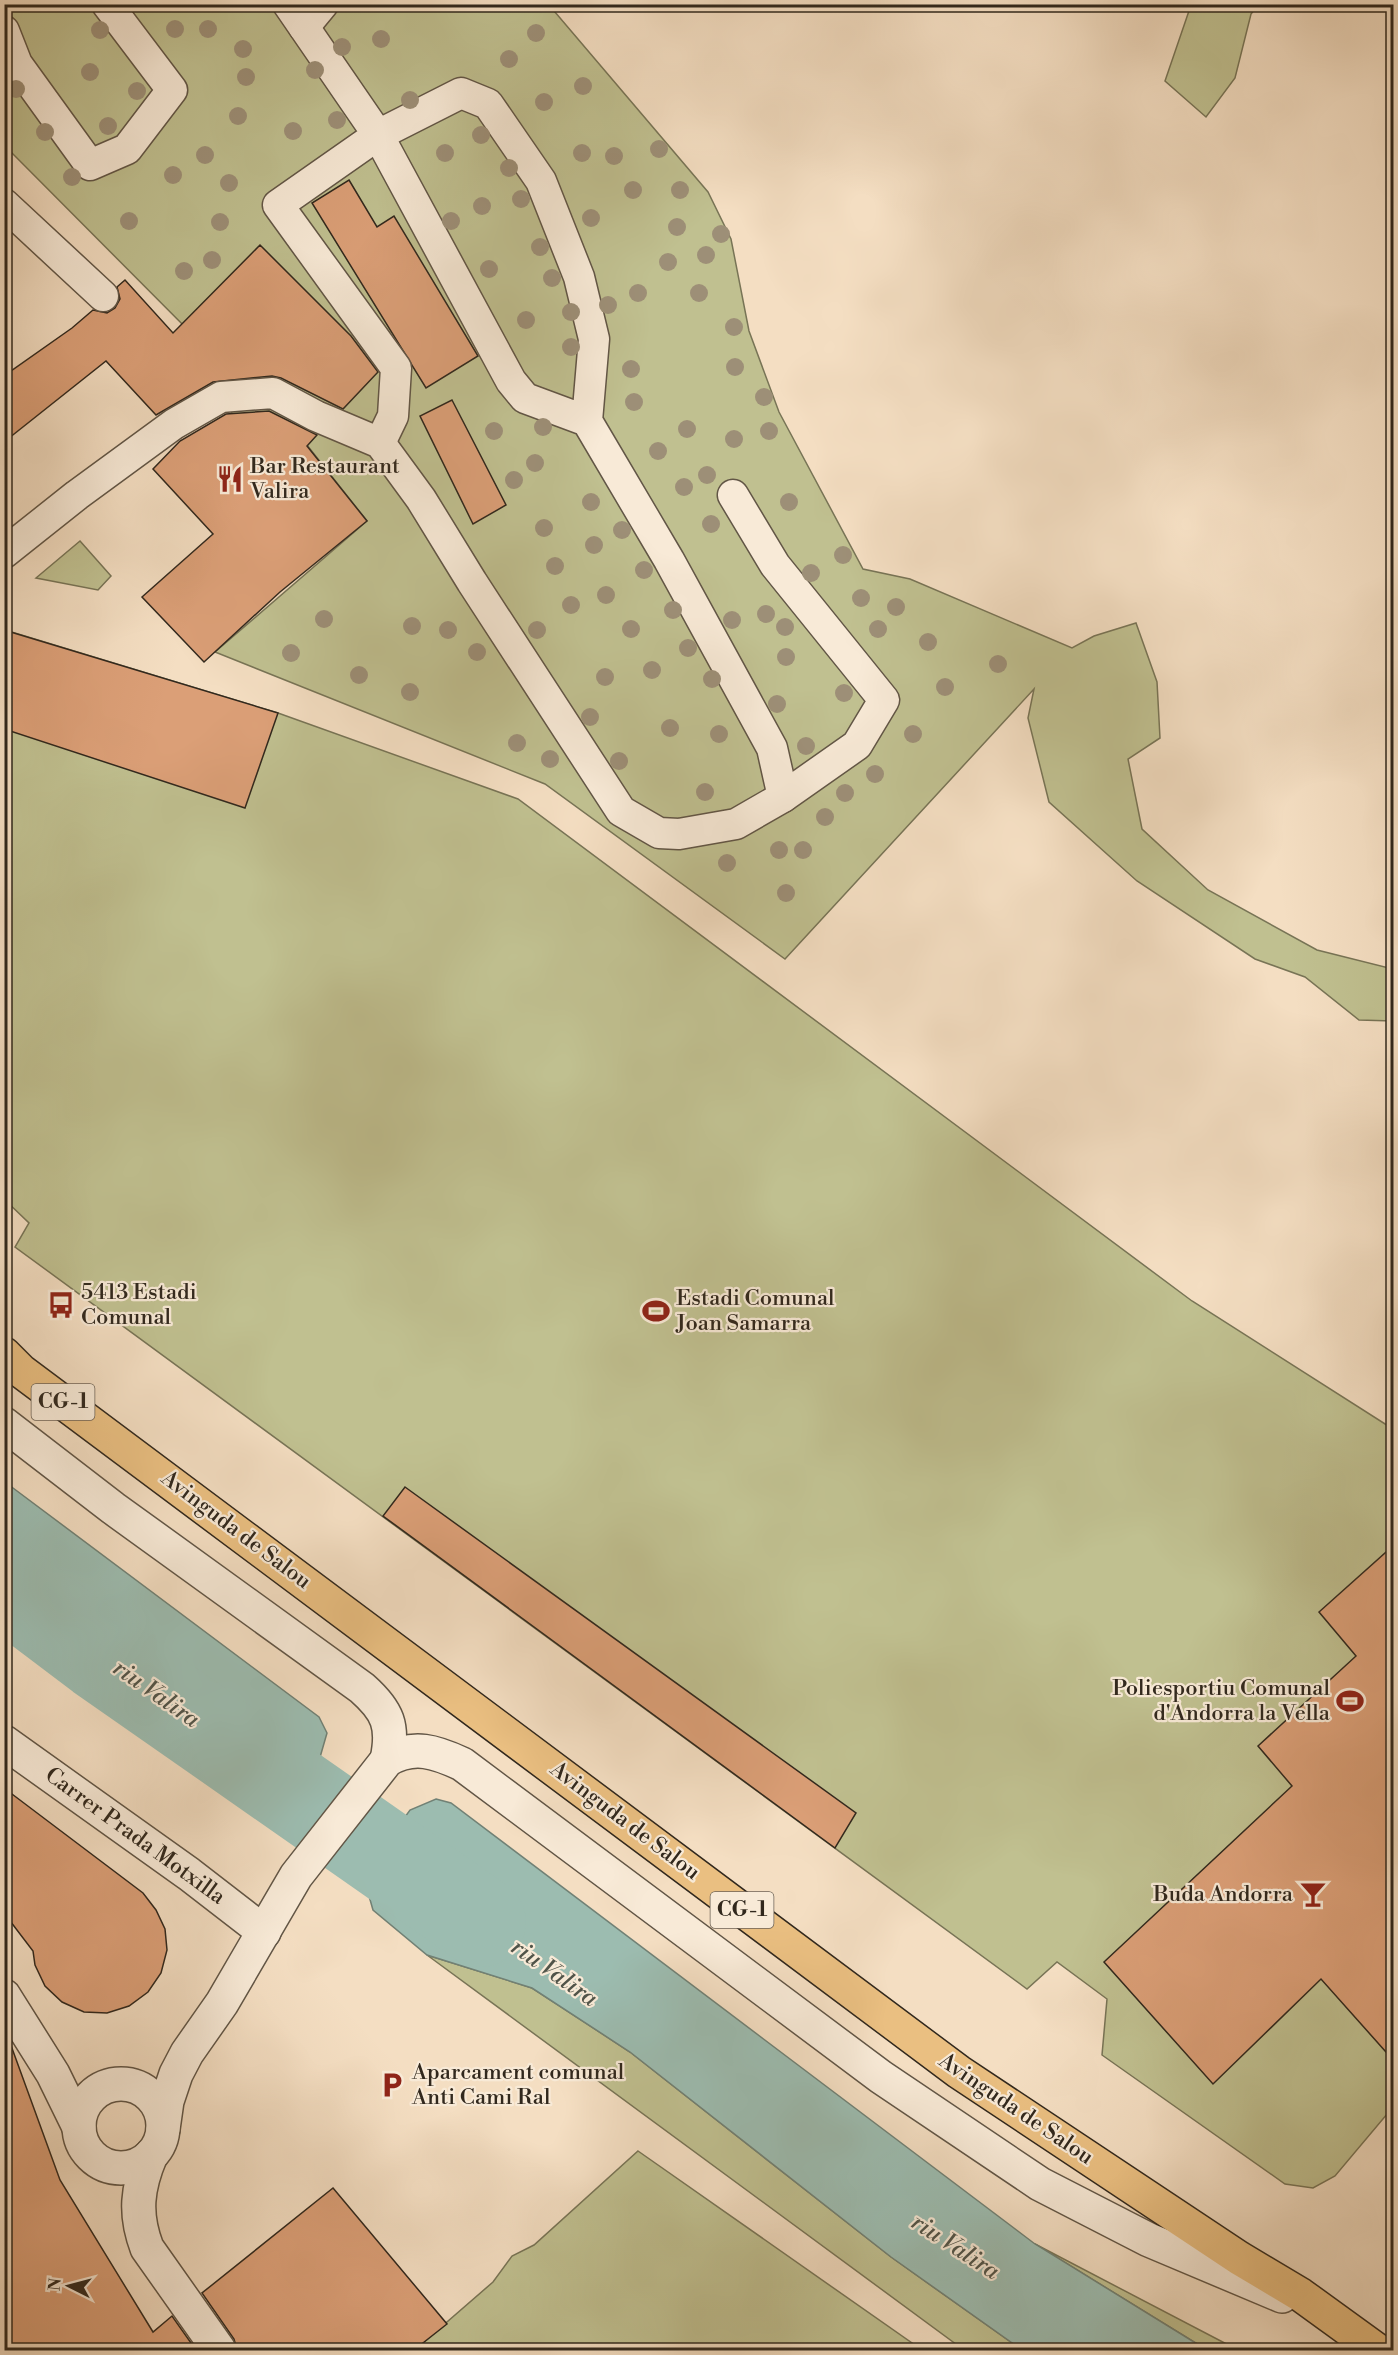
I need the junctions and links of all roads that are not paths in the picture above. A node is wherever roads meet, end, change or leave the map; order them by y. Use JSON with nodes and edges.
{"nodes":[{"id":1,"x":107,"y":4,"type":"edge"},
{"id":2,"x":323,"y":4,"type":"edge"},
{"id":3,"x":296,"y":16,"type":"edge"},
{"id":4,"x":4,"y":31,"type":"edge"},
{"id":5,"x":378,"y":135,"type":"junction"},
{"id":6,"x":4,"y":204,"type":"edge"},
{"id":7,"x":103,"y":296,"type":"dead end"},
{"id":8,"x":587,"y":421,"type":"junction"},
{"id":9,"x":380,"y":443,"type":"junction"},
{"id":10,"x":733,"y":495,"type":"dead end"},
{"id":11,"x":8,"y":545,"type":"edge"},
{"id":12,"x":783,"y":797,"type":"junction"},
{"id":13,"x":4,"y":1354,"type":"edge"},
{"id":14,"x":4,"y":1424,"type":"edge"},
{"id":15,"x":4,"y":1742,"type":"edge"},
{"id":16,"x":387,"y":1760,"type":"junction"},
{"id":17,"x":264,"y":1932,"type":"junction"},
{"id":18,"x":4,"y":1996,"type":"edge"},
{"id":19,"x":79,"y":2127,"type":"junction"},
{"id":20,"x":157,"y":2142,"type":"junction"},
{"id":21,"x":1326,"y":2314,"type":"junction"},
{"id":22,"x":219,"y":2350,"type":"edge"},
{"id":23,"x":1377,"y":2350,"type":"edge"}],
"edges":[{"from":1,"to":4,"type":"lane"},
{"from":2,"to":3,"type":"lane"},
{"from":3,"to":5,"type":"lane"},
{"from":5,"to":8,"type":"lane"},
{"from":5,"to":8,"type":"lane"},
{"from":5,"to":9,"type":"lane"},
{"from":6,"to":7,"type":"lane"},
{"from":8,"to":12,"type":"lane"},
{"from":9,"to":11,"type":"lane"},
{"from":9,"to":12,"type":"lane"},
{"from":10,"to":12,"type":"lane"},
{"from":13,"to":21,"type":"highway","name":"Avinguda de Salou","number":"CG-1"},
{"from":14,"to":16,"type":"street"},
{"from":15,"to":17,"type":"street","name":"Carrer Prada Motxilla"},
{"from":16,"to":17,"type":"street"},
{"from":16,"to":21,"type":"street"},
{"from":17,"to":20,"type":"street"},
{"from":18,"to":19,"type":"street"},
{"from":19,"to":20,"type":"street"},
{"from":19,"to":20,"type":"street"},
{"from":20,"to":22,"type":"street"},
{"from":21,"to":23,"type":"highway","name":"Avinguda de Salou","number":"CG-1"}]}
